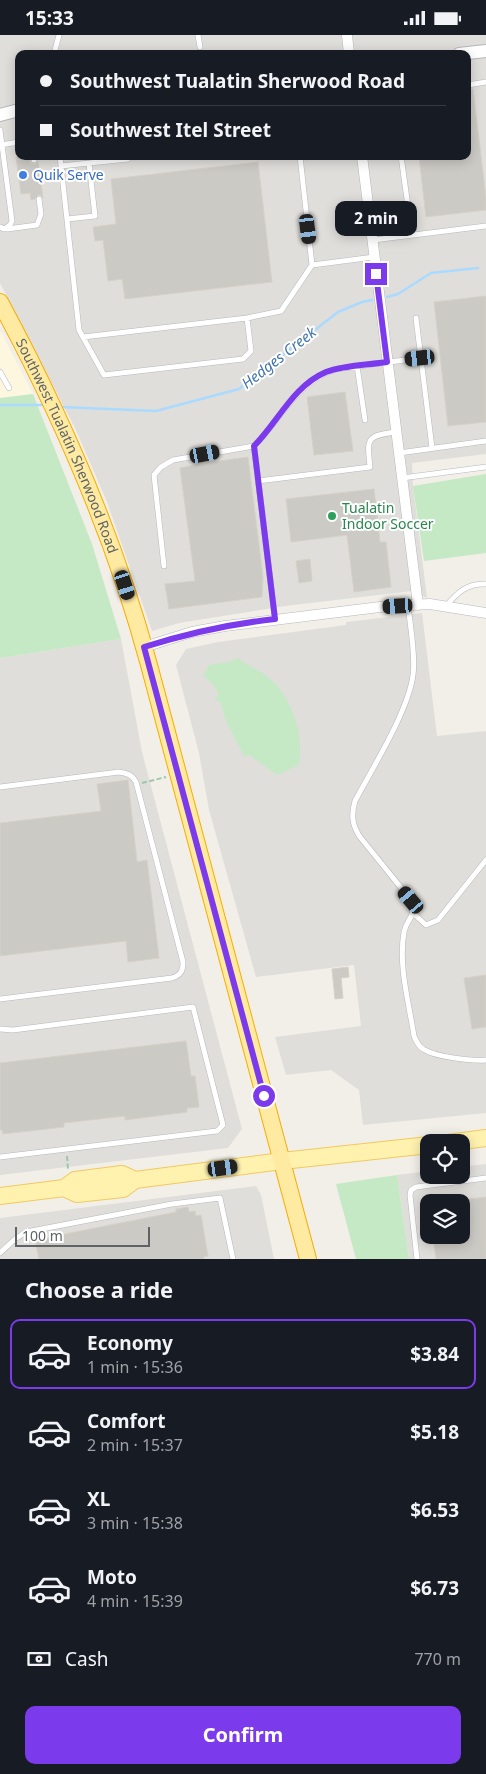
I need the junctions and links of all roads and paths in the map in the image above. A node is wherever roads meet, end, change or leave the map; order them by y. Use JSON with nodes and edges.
{"nodes":[{"id":1,"x":59,"y":35,"type":"edge"},
{"id":2,"x":198,"y":35,"type":"edge"},
{"id":3,"x":347,"y":35,"type":"edge"},
{"id":4,"x":200,"y":47,"type":"dead end"},
{"id":5,"x":55,"y":50,"type":"edge"},
{"id":6,"x":349,"y":50,"type":"edge"},
{"id":7,"x":486,"y":51,"type":"edge"},
{"id":8,"x":471,"y":53,"type":"edge"},
{"id":9,"x":486,"y":82,"type":"edge"},
{"id":10,"x":471,"y":84,"type":"edge"},
{"id":11,"x":15,"y":109,"type":"edge"},
{"id":12,"x":0,"y":110,"type":"edge"},
{"id":13,"x":15,"y":110,"type":"edge"},
{"id":14,"x":0,"y":115,"type":"edge"},
{"id":15,"x":0,"y":130,"type":"edge"},
{"id":16,"x":15,"y":143,"type":"edge"},
{"id":17,"x":1,"y":145,"type":"edge"},
{"id":18,"x":60,"y":160,"type":"edge"},
{"id":19,"x":118,"y":160,"type":"edge"},
{"id":20,"x":300,"y":160,"type":"edge"},
{"id":21,"x":362,"y":160,"type":"edge"},
{"id":22,"x":403,"y":160,"type":"edge"},
{"id":23,"x":89,"y":163,"type":"junction"},
{"id":24,"x":61,"y":166,"type":"junction"},
{"id":25,"x":39,"y":199,"type":"dead end"},
{"id":26,"x":67,"y":219,"type":"junction"},
{"id":27,"x":486,"y":226,"type":"edge"},
{"id":28,"x":2,"y":228,"type":"edge"},
{"id":29,"x":412,"y":235,"type":"junction"},
{"id":30,"x":372,"y":240,"type":"junction"},
{"id":31,"x":374,"y":257,"type":"junction"},
{"id":32,"x":312,"y":265,"type":"junction"},
{"id":33,"x":0,"y":302,"type":"edge"},
{"id":34,"x":247,"y":317,"type":"junction"},
{"id":35,"x":416,"y":318,"type":"dead end"},
{"id":36,"x":83,"y":337,"type":"junction"},
{"id":37,"x":420,"y":358,"type":"junction"},
{"id":38,"x":387,"y":362,"type":"junction"},
{"id":39,"x":357,"y":366,"type":"junction"},
{"id":40,"x":0,"y":372,"type":"edge"},
{"id":41,"x":9,"y":388,"type":"dead end"},
{"id":42,"x":365,"y":420,"type":"dead end"},
{"id":43,"x":396,"y":432,"type":"junction"},
{"id":44,"x":486,"y":441,"type":"edge"},
{"id":45,"x":254,"y":446,"type":"junction"},
{"id":46,"x":432,"y":448,"type":"junction"},
{"id":47,"x":398,"y":453,"type":"junction"},
{"id":48,"x":486,"y":467,"type":"edge"},
{"id":49,"x":401,"y":478,"type":"junction"},
{"id":50,"x":258,"y":481,"type":"junction"},
{"id":51,"x":164,"y":566,"type":"dead end"},
{"id":52,"x":486,"y":584,"type":"edge"},
{"id":53,"x":413,"y":605,"type":"junction"},
{"id":54,"x":446,"y":606,"type":"junction"},
{"id":55,"x":486,"y":613,"type":"edge"},
{"id":56,"x":275,"y":619,"type":"junction"},
{"id":57,"x":144,"y":647,"type":"junction"},
{"id":58,"x":178,"y":774,"type":"junction"},
{"id":59,"x":137,"y":784,"type":"junction"},
{"id":60,"x":0,"y":787,"type":"edge"},
{"id":61,"x":486,"y":860,"type":"edge"},
{"id":62,"x":414,"y":914,"type":"junction"},
{"id":63,"x":0,"y":999,"type":"edge"},
{"id":64,"x":0,"y":1029,"type":"edge"},
{"id":65,"x":486,"y":1060,"type":"edge"},
{"id":66,"x":486,"y":1138,"type":"edge"},
{"id":67,"x":470,"y":1140,"type":"edge"},
{"id":68,"x":420,"y":1146,"type":"edge"},
{"id":69,"x":66,"y":1149,"type":"junction"},
{"id":70,"x":0,"y":1157,"type":"edge"},
{"id":71,"x":282,"y":1161,"type":"junction"},
{"id":72,"x":486,"y":1178,"type":"edge"},
{"id":73,"x":70,"y":1184,"type":"junction"},
{"id":74,"x":0,"y":1196,"type":"edge"},
{"id":75,"x":0,"y":1253,"type":"edge"},
{"id":76,"x":233,"y":1259,"type":"edge"},
{"id":77,"x":308,"y":1259,"type":"edge"},
{"id":78,"x":418,"y":1259,"type":"edge"}],
"edges":[{"from":1,"to":5,"type":"lane"},
{"from":2,"to":4,"type":"lane"},
{"from":3,"to":6,"type":"street"},
{"from":7,"to":8,"type":"street"},
{"from":9,"to":10,"type":"lane"},
{"from":11,"to":12,"type":"street"},
{"from":13,"to":14,"type":"street"},
{"from":15,"to":17,"type":"lane"},
{"from":16,"to":17,"type":"lane"},
{"from":17,"to":28,"type":"lane"},
{"from":18,"to":24,"type":"lane"},
{"from":19,"to":23,"type":"lane"},
{"from":20,"to":32,"type":"lane"},
{"from":21,"to":30,"type":"street"},
{"from":22,"to":29,"type":"lane"},
{"from":23,"to":24,"type":"lane"},
{"from":23,"to":26,"type":"lane"},
{"from":24,"to":26,"type":"lane"},
{"from":25,"to":28,"type":"lane"},
{"from":26,"to":36,"type":"lane"},
{"from":27,"to":29,"type":"lane"},
{"from":29,"to":30,"type":"lane"},
{"from":30,"to":31,"type":"street"},
{"from":31,"to":32,"type":"lane"},
{"from":31,"to":38,"type":"street"},
{"from":32,"to":34,"type":"lane"},
{"from":33,"to":57,"type":"highway","name":"Southwest Tualatin Sherwood Road"},
{"from":34,"to":36,"type":"lane"},
{"from":34,"to":36,"type":"lane"},
{"from":35,"to":37,"type":"lane"},
{"from":37,"to":38,"type":"lane"},
{"from":37,"to":46,"type":"lane"},
{"from":38,"to":39,"type":"lane"},
{"from":38,"to":43,"type":"street"},
{"from":39,"to":42,"type":"lane"},
{"from":39,"to":45,"type":"lane"},
{"from":40,"to":41,"type":"lane"},
{"from":43,"to":47,"type":"street"},
{"from":43,"to":50,"type":"lane"},
{"from":44,"to":46,"type":"lane"},
{"from":45,"to":50,"type":"lane"},
{"from":45,"to":51,"type":"lane"},
{"from":46,"to":47,"type":"lane"},
{"from":47,"to":49,"type":"street"},
{"from":48,"to":49,"type":"lane"},
{"from":49,"to":53,"type":"street"},
{"from":50,"to":56,"type":"lane"},
{"from":52,"to":54,"type":"lane"},
{"from":53,"to":54,"type":"street"},
{"from":53,"to":56,"type":"street"},
{"from":53,"to":62,"type":"lane"},
{"from":54,"to":55,"type":"street"},
{"from":56,"to":57,"type":"street"},
{"from":57,"to":58,"type":"highway","name":"Southwest Tualatin Sherwood Road"},
{"from":58,"to":59,"type":"path"},
{"from":58,"to":71,"type":"highway","name":"Southwest Tualatin Sherwood Road"},
{"from":59,"to":60,"type":"lane"},
{"from":59,"to":63,"type":"lane"},
{"from":61,"to":62,"type":"lane"},
{"from":62,"to":65,"type":"lane"},
{"from":64,"to":69,"type":"lane"},
{"from":66,"to":67,"type":"main road"},
{"from":68,"to":71,"type":"main road"},
{"from":69,"to":70,"type":"lane"},
{"from":69,"to":73,"type":"path"},
{"from":71,"to":73,"type":"main road"},
{"from":71,"to":77,"type":"highway","name":"Southwest Tualatin Sherwood Road"},
{"from":72,"to":78,"type":"lane"},
{"from":73,"to":74,"type":"main road"},
{"from":75,"to":76,"type":"lane"}]}
